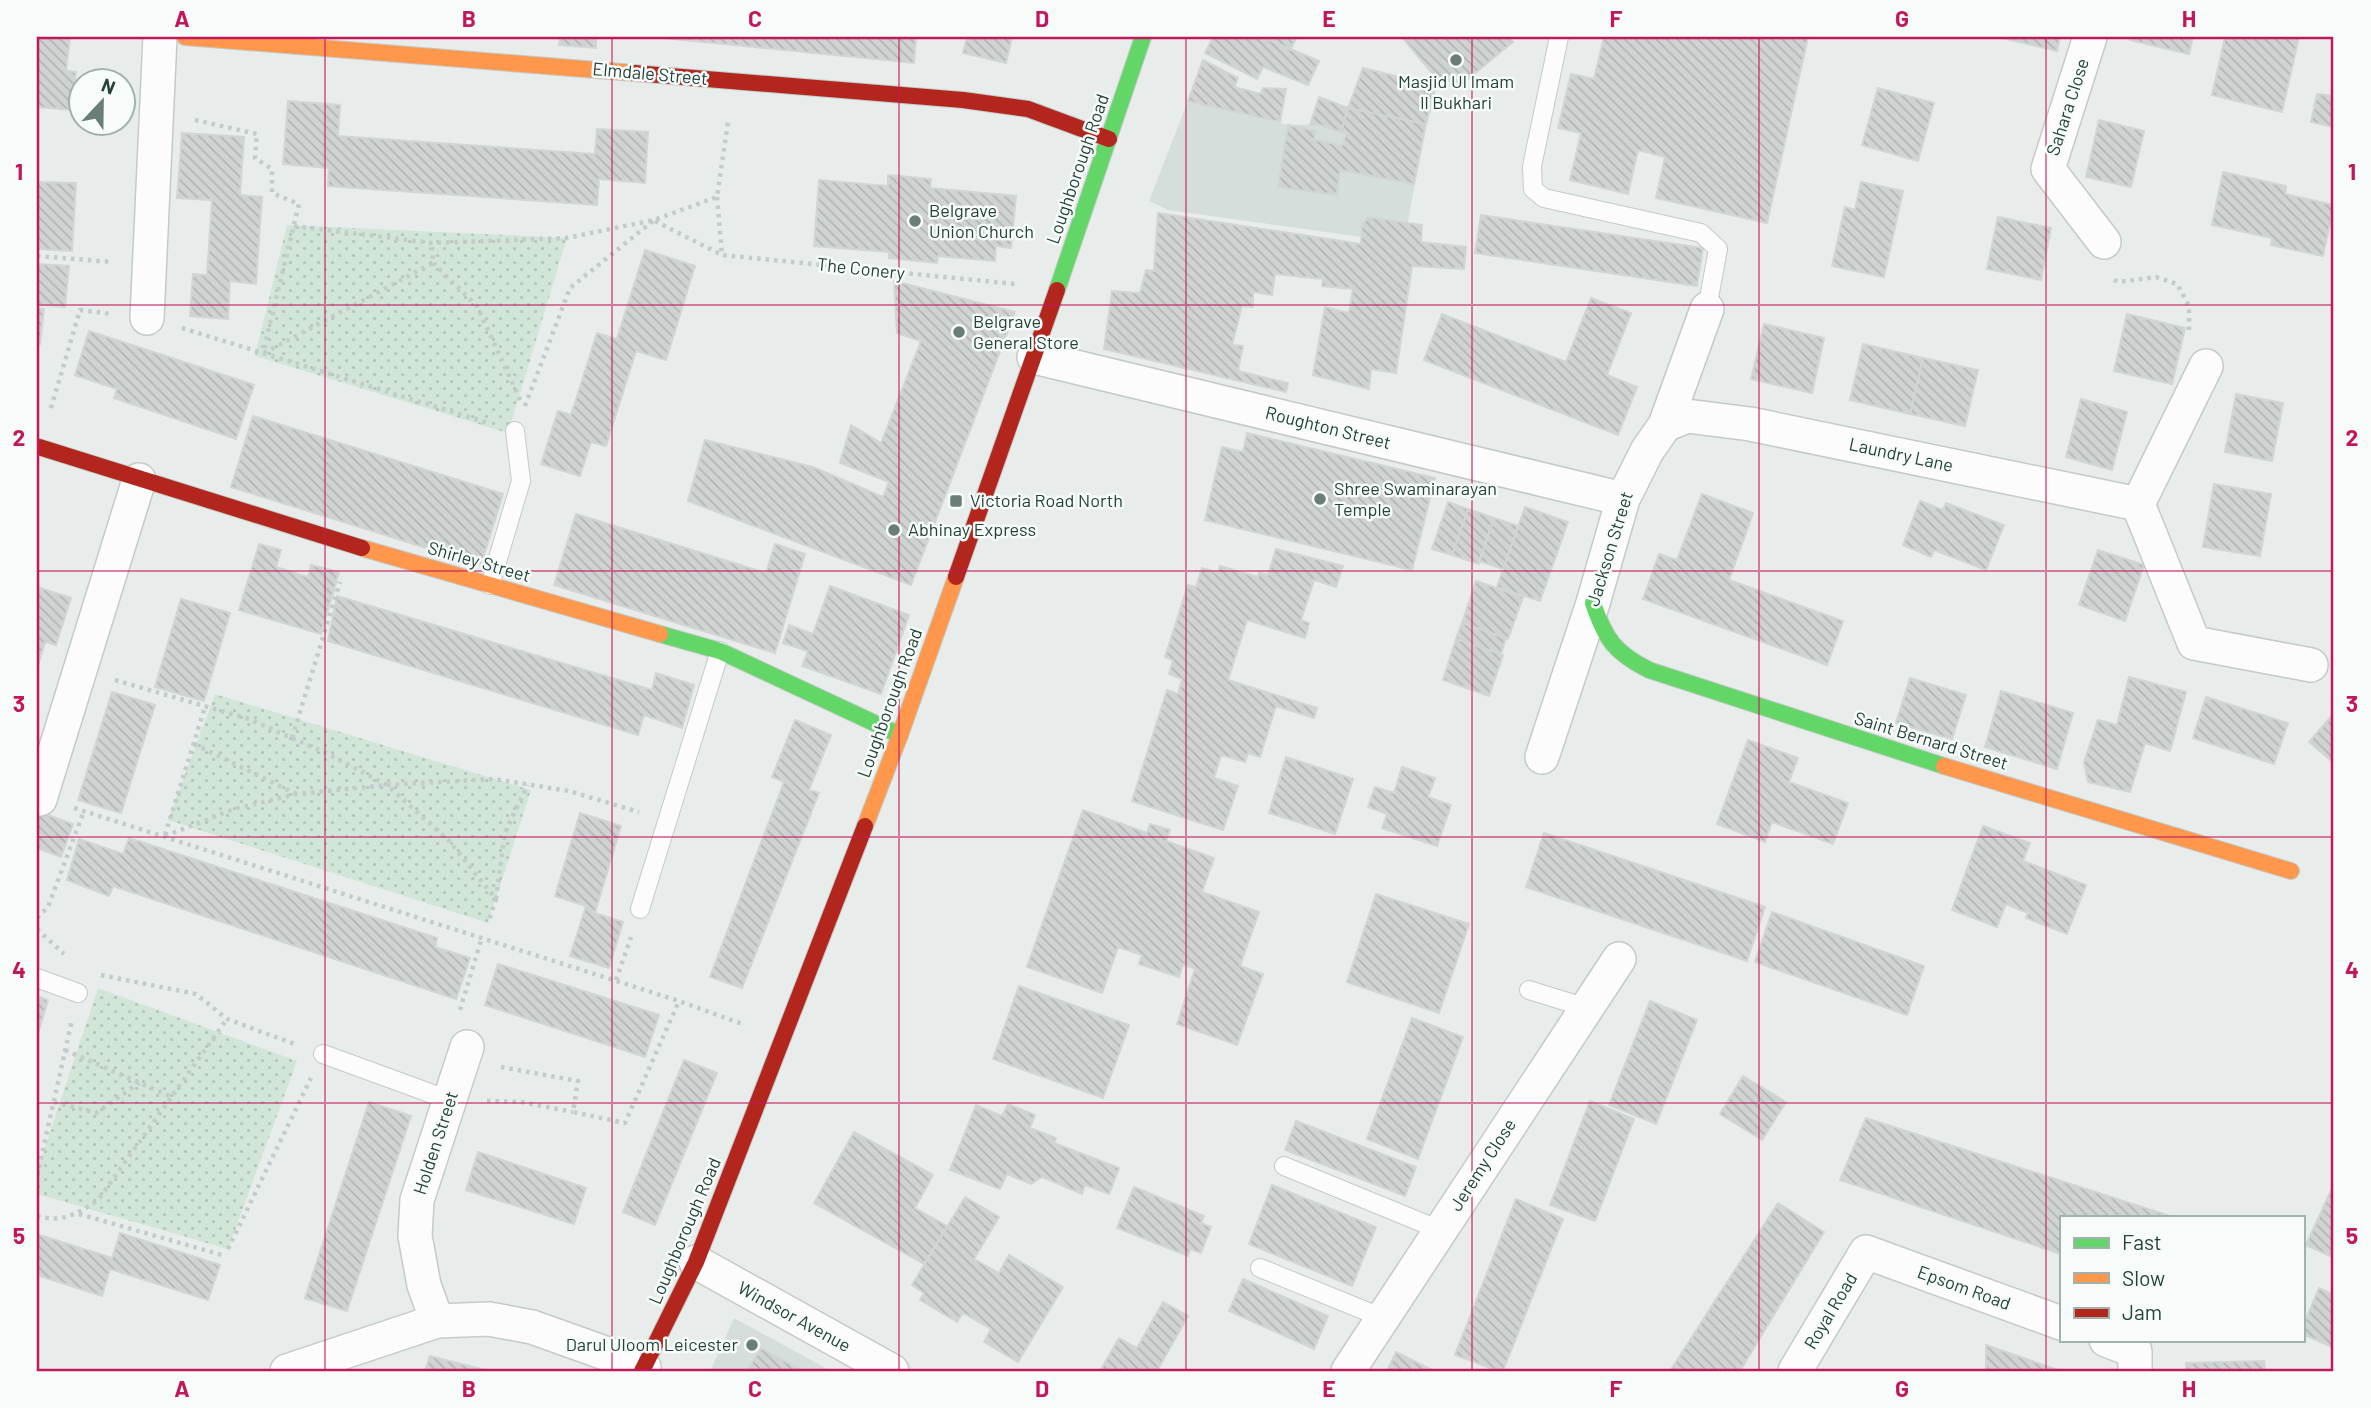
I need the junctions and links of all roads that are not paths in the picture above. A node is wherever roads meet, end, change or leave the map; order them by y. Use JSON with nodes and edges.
{"nodes":[{"id":1,"x":160,"y":37,"type":"edge"},
{"id":2,"x":185,"y":37,"type":"edge"},
{"id":3,"x":1143,"y":37,"type":"edge"},
{"id":4,"x":1559,"y":37,"type":"edge"},
{"id":5,"x":2090,"y":37,"type":"edge"},
{"id":6,"x":350,"y":43,"type":"edge"},
{"id":7,"x":1109,"y":139,"type":"junction"},
{"id":8,"x":2104,"y":242,"type":"road end"},
{"id":9,"x":1707,"y":309,"type":"joint"},
{"id":10,"x":146,"y":318,"type":"road end"},
{"id":11,"x":1034,"y":357,"type":"junction"},
{"id":12,"x":2206,"y":366,"type":"road end"},
{"id":13,"x":1665,"y":425,"type":"junction"},
{"id":14,"x":515,"y":431,"type":"road end"},
{"id":15,"x":39,"y":447,"type":"road end"},
{"id":16,"x":139,"y":480,"type":"junction"},
{"id":17,"x":1623,"y":499,"type":"junction"},
{"id":18,"x":2138,"y":504,"type":"junction"},
{"id":19,"x":490,"y":585,"type":"junction"},
{"id":20,"x":1593,"y":603,"type":"junction"},
{"id":21,"x":720,"y":652,"type":"junction"},
{"id":22,"x":2311,"y":666,"type":"dead end"},
{"id":23,"x":900,"y":735,"type":"junction"},
{"id":24,"x":1542,"y":757,"type":"dead end"},
{"id":25,"x":40,"y":799,"type":"road end"},
{"id":26,"x":2291,"y":871,"type":"dead end"},
{"id":27,"x":640,"y":909,"type":"road end"},
{"id":28,"x":1619,"y":959,"type":"dead end"},
{"id":29,"x":37,"y":978,"type":"edge"},
{"id":30,"x":1529,"y":990,"type":"dead end"},
{"id":31,"x":78,"y":993,"type":"road end"},
{"id":32,"x":1587,"y":1008,"type":"junction"},
{"id":33,"x":323,"y":1054,"type":"road end"},
{"id":34,"x":465,"y":1054,"type":"road end"},
{"id":35,"x":449,"y":1100,"type":"junction"},
{"id":36,"x":1284,"y":1166,"type":"dead end"},
{"id":37,"x":1440,"y":1230,"type":"junction"},
{"id":38,"x":1866,"y":1252,"type":"joint"},
{"id":39,"x":696,"y":1262,"type":"junction"},
{"id":40,"x":1260,"y":1268,"type":"dead end"},
{"id":41,"x":1383,"y":1318,"type":"junction"},
{"id":42,"x":437,"y":1321,"type":"junction"},
{"id":43,"x":2060,"y":1323,"type":"edge"},
{"id":44,"x":2112,"y":1342,"type":"edge"},
{"id":45,"x":643,"y":1369,"type":"edge"},
{"id":46,"x":287,"y":1371,"type":"edge"},
{"id":47,"x":892,"y":1371,"type":"edge"},
{"id":48,"x":1348,"y":1371,"type":"edge"},
{"id":49,"x":1795,"y":1371,"type":"edge"},
{"id":50,"x":2135,"y":1371,"type":"edge"}],
"edges":[{"from":1,"to":10,"type":"street"},
{"from":2,"to":6,"type":"street","name":"Elmdale Street"},
{"from":3,"to":7,"type":"street","name":"Loughborough Road"},
{"from":4,"to":9,"type":"lane"},
{"from":5,"to":8,"type":"street","name":"Sahara Close"},
{"from":6,"to":7,"type":"street","name":"Elmdale Street"},
{"from":7,"to":11,"type":"street","name":"Loughborough Road"},
{"from":9,"to":13,"type":"street","name":"Jackson Street"},
{"from":11,"to":17,"type":"street","name":"Roughton Street"},
{"from":11,"to":23,"type":"street","name":"Loughborough Road"},
{"from":12,"to":18,"type":"street"},
{"from":13,"to":17,"type":"street","name":"Jackson Street"},
{"from":13,"to":18,"type":"street","name":"Laundry Lane"},
{"from":14,"to":19,"type":"lane"},
{"from":15,"to":16,"type":"street","name":"Shirley Street"},
{"from":16,"to":19,"type":"street","name":"Shirley Street"},
{"from":16,"to":25,"type":"street"},
{"from":17,"to":20,"type":"street","name":"Jackson Street"},
{"from":18,"to":22,"type":"street"},
{"from":19,"to":21,"type":"street","name":"Shirley Street"},
{"from":20,"to":24,"type":"street","name":"Jackson Street"},
{"from":20,"to":26,"type":"street","name":"Saint Bernard Street"},
{"from":21,"to":23,"type":"street","name":"Shirley Street"},
{"from":21,"to":27,"type":"lane"},
{"from":23,"to":39,"type":"street","name":"Loughborough Road"},
{"from":28,"to":32,"type":"street","name":"Jeremy Close"},
{"from":29,"to":31,"type":"lane"},
{"from":30,"to":32,"type":"lane"},
{"from":32,"to":37,"type":"street","name":"Jeremy Close"},
{"from":33,"to":35,"type":"lane"},
{"from":34,"to":35,"type":"street","name":"Holden Street"},
{"from":35,"to":42,"type":"street","name":"Holden Street"},
{"from":36,"to":37,"type":"lane"},
{"from":37,"to":41,"type":"street","name":"Jeremy Close"},
{"from":38,"to":43,"type":"street","name":"Epsom Road"},
{"from":38,"to":49,"type":"street","name":"Royal Road"},
{"from":39,"to":45,"type":"street","name":"Loughborough Road"},
{"from":39,"to":47,"type":"street","name":"Windsor Avenue"},
{"from":40,"to":41,"type":"lane"},
{"from":41,"to":48,"type":"street","name":"Jeremy Close"},
{"from":42,"to":45,"type":"street"},
{"from":42,"to":46,"type":"street"},
{"from":44,"to":50,"type":"street"}]}
